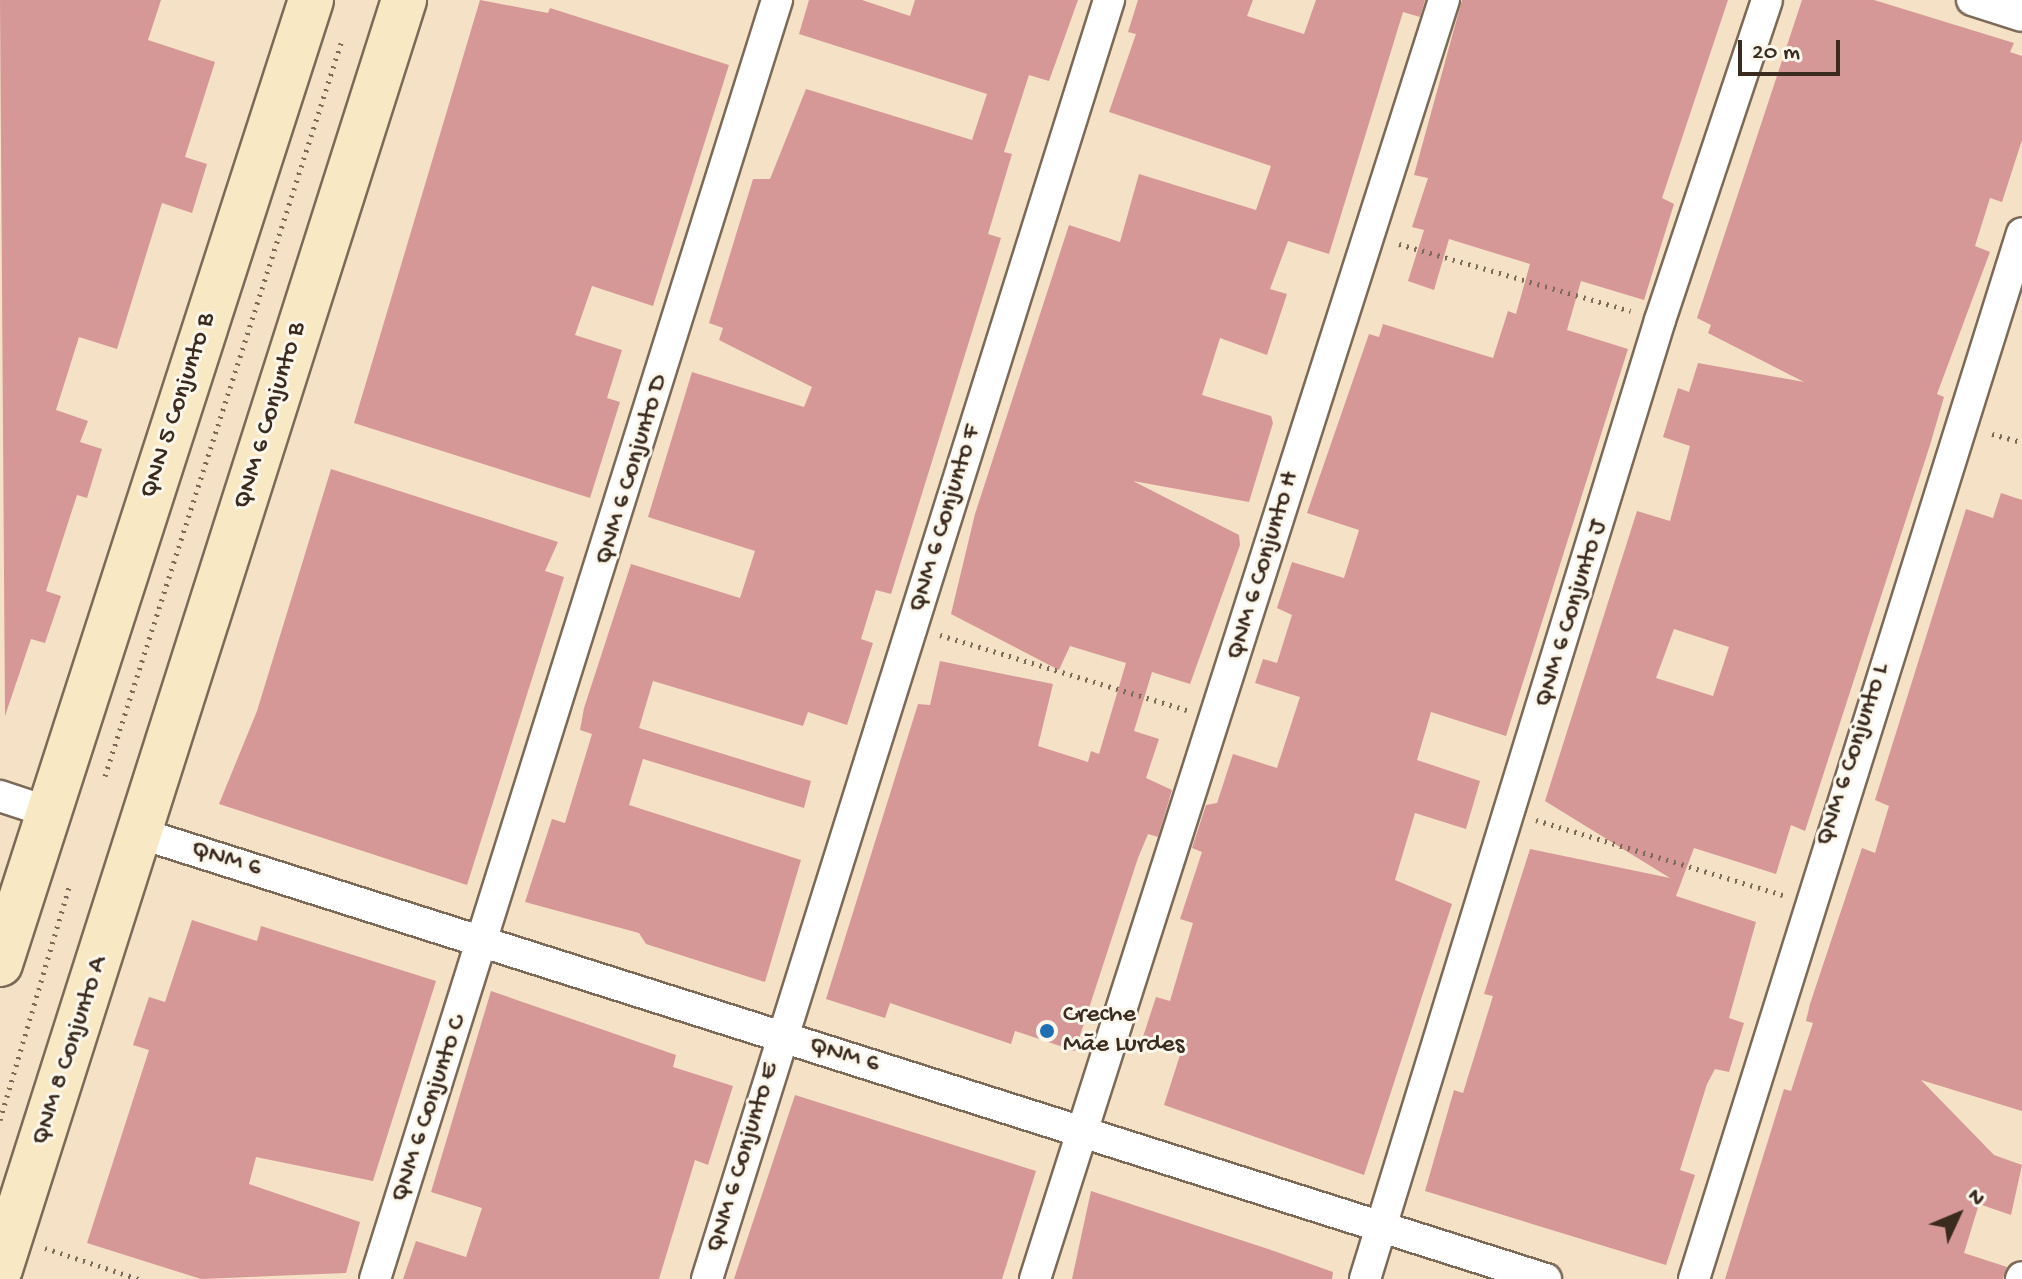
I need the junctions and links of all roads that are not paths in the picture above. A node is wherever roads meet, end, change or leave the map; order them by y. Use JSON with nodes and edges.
{"nodes":[{"id":1,"x":311,"y":0,"type":"edge"},
{"id":2,"x":385,"y":0,"type":"edge"},
{"id":3,"x":404,"y":0,"type":"edge"},
{"id":4,"x":777,"y":0,"type":"edge"},
{"id":5,"x":1109,"y":0,"type":"edge"},
{"id":6,"x":1444,"y":0,"type":"edge"},
{"id":7,"x":1767,"y":0,"type":"edge"},
{"id":8,"x":1972,"y":0,"type":"edge"},
{"id":9,"x":2022,"y":16,"type":"edge"},
{"id":10,"x":2022,"y":233,"type":"edge"},
{"id":11,"x":299,"y":324,"type":"junction"},
{"id":12,"x":0,"y":796,"type":"edge"},
{"id":13,"x":48,"y":812,"type":"junction"},
{"id":14,"x":142,"y":834,"type":"junction"},
{"id":15,"x":485,"y":939,"type":"junction"},
{"id":16,"x":0,"y":964,"type":"edge"},
{"id":17,"x":782,"y":1037,"type":"junction"},
{"id":18,"x":1086,"y":1132,"type":"junction"},
{"id":19,"x":1382,"y":1230,"type":"junction"},
{"id":20,"x":5,"y":1252,"type":"edge"},
{"id":21,"x":375,"y":1279,"type":"edge"},
{"id":22,"x":707,"y":1279,"type":"edge"},
{"id":23,"x":1035,"y":1279,"type":"edge"},
{"id":24,"x":1365,"y":1279,"type":"edge"},
{"id":25,"x":1546,"y":1279,"type":"edge"},
{"id":26,"x":1694,"y":1279,"type":"edge"}],
"edges":[{"from":1,"to":13,"type":"main road","name":"QNN 5 Conjunto B"},
{"from":2,"to":11,"type":"main road"},
{"from":3,"to":11,"type":"main road","name":"QNM 6 Conjunto B"},
{"from":4,"to":15,"type":"street","name":"QNM 6 Conjunto D"},
{"from":5,"to":17,"type":"street","name":"QNM 6 Conjunto F"},
{"from":6,"to":18,"type":"street","name":"QNM 6 Conjunto H"},
{"from":7,"to":19,"type":"street","name":"QNM 6 Conjunto J"},
{"from":8,"to":9,"type":"street"},
{"from":10,"to":26,"type":"street","name":"QNM 6 Conjunto L"},
{"from":11,"to":14,"type":"main road","name":"QNM 6 Conjunto B"},
{"from":12,"to":13,"type":"street"},
{"from":13,"to":16,"type":"main road","name":"QNN 5 Conjunto B"},
{"from":14,"to":15,"type":"street","name":"QNM 6"},
{"from":14,"to":20,"type":"main road","name":"QNM 8 Conjunto A"},
{"from":15,"to":17,"type":"street","name":"QNM 6"},
{"from":15,"to":21,"type":"street","name":"QNM 6 Conjunto C"},
{"from":17,"to":18,"type":"street","name":"QNM 6"},
{"from":17,"to":22,"type":"street","name":"QNM 6 Conjunto E"},
{"from":18,"to":19,"type":"street","name":"QNM 6"},
{"from":18,"to":23,"type":"street","name":"QNM 6 Conjunto H"},
{"from":19,"to":24,"type":"street","name":"QNM 6 Conjunto J"},
{"from":19,"to":25,"type":"street","name":"QNM 6"}]}
